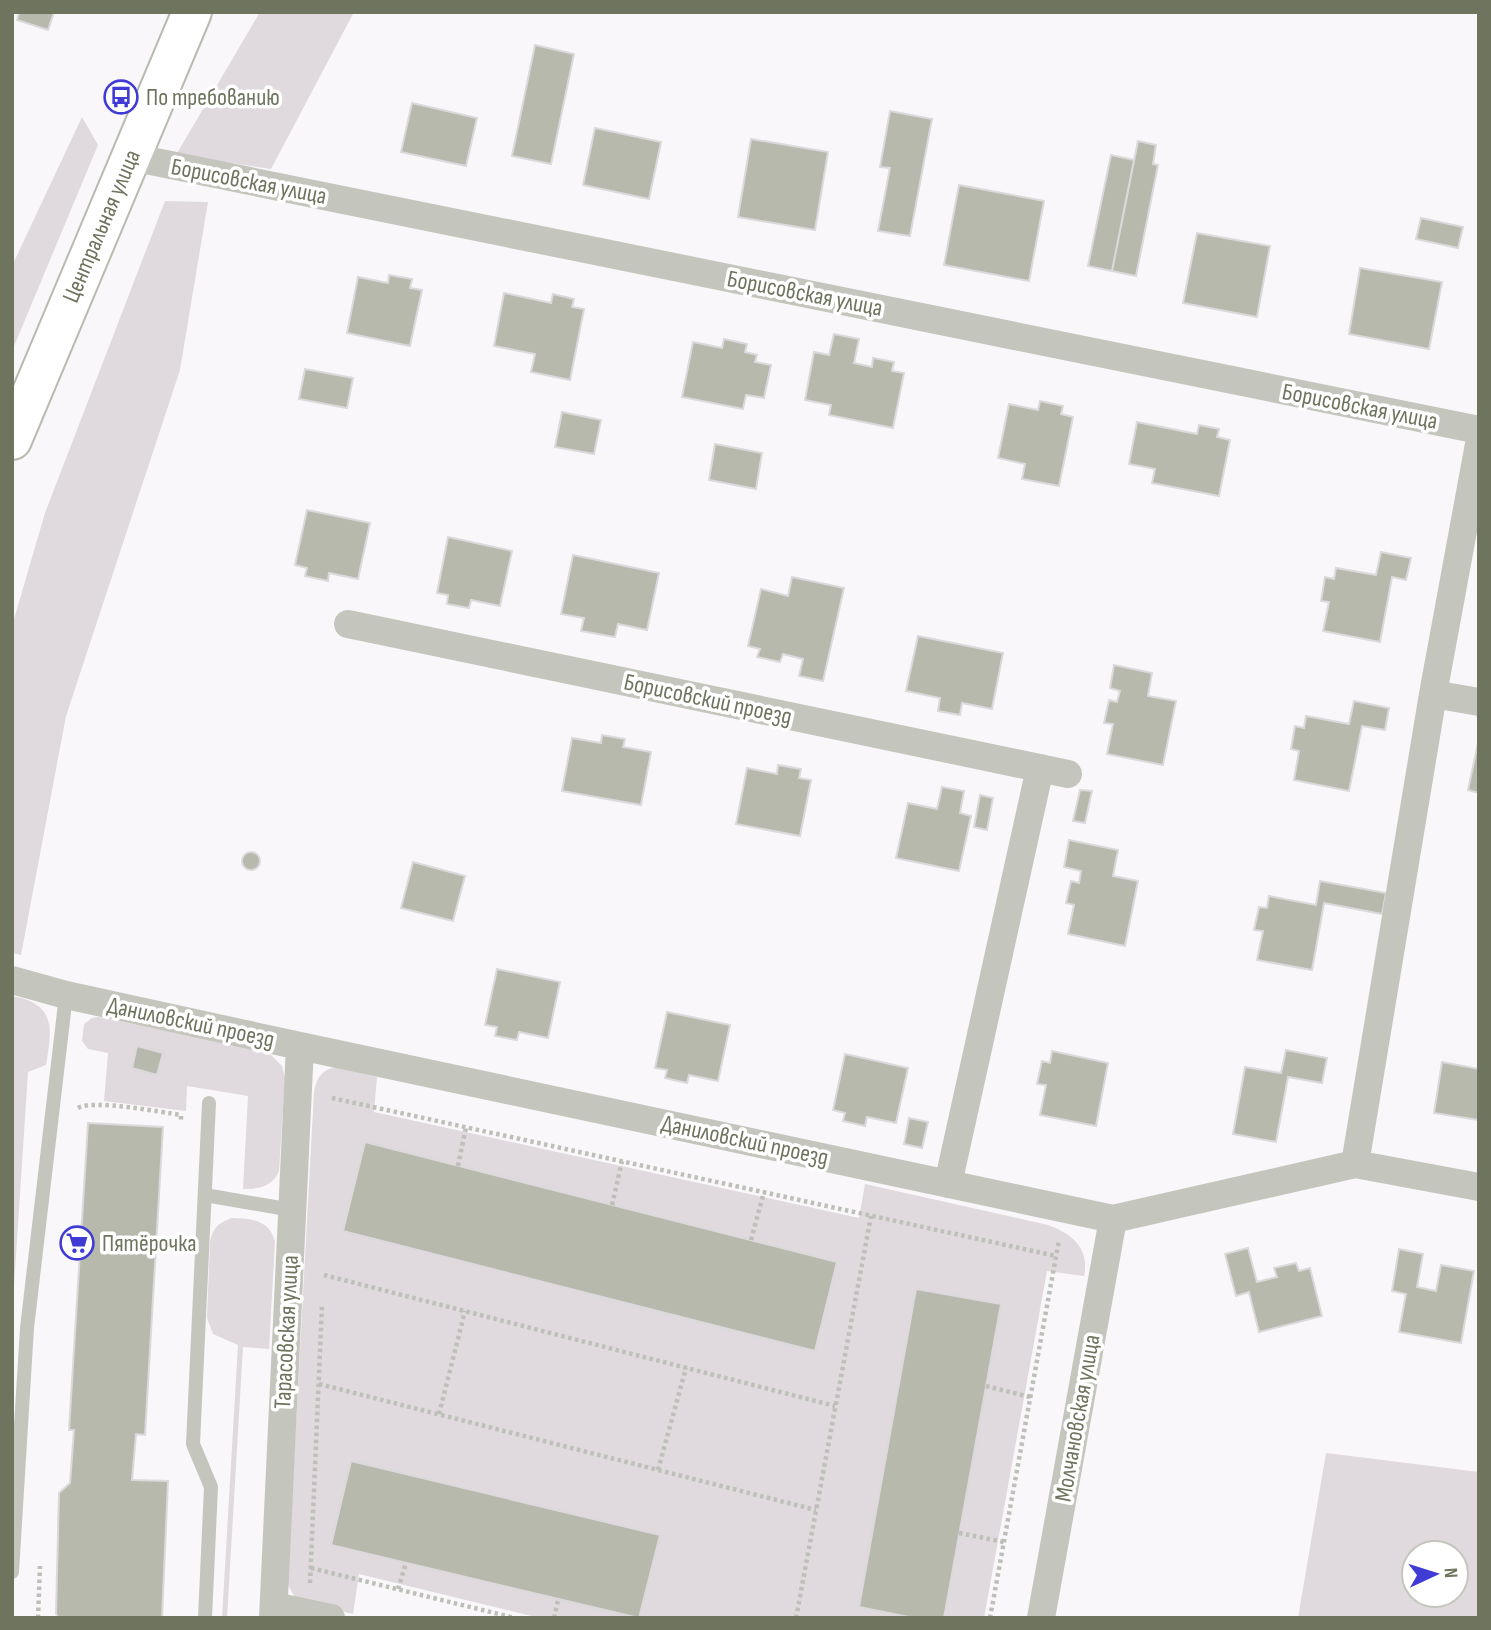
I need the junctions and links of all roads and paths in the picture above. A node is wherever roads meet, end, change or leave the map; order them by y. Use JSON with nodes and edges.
{"nodes":[{"id":1,"x":192,"y":12,"type":"edge"},
{"id":2,"x":131,"y":157,"type":"junction"},
{"id":3,"x":1479,"y":430,"type":"edge"},
{"id":4,"x":12,"y":440,"type":"edge"},
{"id":5,"x":1479,"y":444,"type":"edge"},
{"id":6,"x":348,"y":624,"type":"dead end"},
{"id":7,"x":1433,"y":694,"type":"junction"},
{"id":8,"x":1479,"y":702,"type":"edge"},
{"id":9,"x":1040,"y":768,"type":"junction"},
{"id":10,"x":1068,"y":774,"type":"dead end"},
{"id":11,"x":12,"y":980,"type":"edge"},
{"id":12,"x":66,"y":995,"type":"junction"},
{"id":13,"x":300,"y":1046,"type":"junction"},
{"id":14,"x":334,"y":1053,"type":"junction"},
{"id":15,"x":332,"y":1098,"type":"junction"},
{"id":16,"x":209,"y":1103,"type":"dead end"},
{"id":17,"x":331,"y":1111,"type":"dead end"},
{"id":18,"x":72,"y":1117,"type":"dead end"},
{"id":19,"x":466,"y":1127,"type":"junction"},
{"id":20,"x":181,"y":1128,"type":"dead end"},
{"id":21,"x":622,"y":1161,"type":"junction"},
{"id":22,"x":1355,"y":1164,"type":"junction"},
{"id":23,"x":458,"y":1166,"type":"dead end"},
{"id":24,"x":948,"y":1184,"type":"junction"},
{"id":25,"x":1479,"y":1187,"type":"edge"},
{"id":26,"x":764,"y":1192,"type":"junction"},
{"id":27,"x":205,"y":1195,"type":"junction"},
{"id":28,"x":612,"y":1205,"type":"dead end"},
{"id":29,"x":1065,"y":1209,"type":"junction"},
{"id":30,"x":292,"y":1210,"type":"junction"},
{"id":31,"x":871,"y":1216,"type":"junction"},
{"id":32,"x":1113,"y":1219,"type":"junction"},
{"id":33,"x":751,"y":1240,"type":"dead end"},
{"id":34,"x":1056,"y":1256,"type":"junction"},
{"id":35,"x":324,"y":1262,"type":"dead end"},
{"id":36,"x":324,"y":1275,"type":"junction"},
{"id":37,"x":323,"y":1289,"type":"dead end"},
{"id":38,"x":323,"y":1302,"type":"dead end"},
{"id":39,"x":465,"y":1311,"type":"junction"},
{"id":40,"x":687,"y":1367,"type":"junction"},
{"id":41,"x":319,"y":1384,"type":"junction"},
{"id":42,"x":986,"y":1386,"type":"dead end"},
{"id":43,"x":1030,"y":1397,"type":"junction"},
{"id":44,"x":835,"y":1406,"type":"junction"},
{"id":45,"x":439,"y":1414,"type":"junction"},
{"id":46,"x":658,"y":1470,"type":"junction"},
{"id":47,"x":816,"y":1510,"type":"junction"},
{"id":48,"x":959,"y":1533,"type":"dead end"},
{"id":49,"x":1004,"y":1542,"type":"junction"},
{"id":50,"x":406,"y":1563,"type":"dead end"},
{"id":51,"x":311,"y":1568,"type":"junction"},
{"id":52,"x":12,"y":1572,"type":"edge"},
{"id":53,"x":398,"y":1589,"type":"junction"},
{"id":54,"x":309,"y":1593,"type":"dead end"},
{"id":55,"x":558,"y":1600,"type":"dead end"},
{"id":56,"x":273,"y":1612,"type":"edge"},
{"id":57,"x":205,"y":1618,"type":"edge"},
{"id":58,"x":331,"y":1618,"type":"edge"},
{"id":59,"x":515,"y":1618,"type":"edge"},
{"id":60,"x":554,"y":1618,"type":"edge"},
{"id":61,"x":796,"y":1618,"type":"edge"},
{"id":62,"x":990,"y":1618,"type":"edge"},
{"id":63,"x":1041,"y":1618,"type":"edge"}],
"edges":[{"from":1,"to":2,"type":"street","name":"Центральная улица"},
{"from":2,"to":3,"type":"street","name":"Борисовская улица"},
{"from":2,"to":4,"type":"street","name":"Центральная улица"},
{"from":5,"to":7,"type":"street"},
{"from":6,"to":9,"type":"street","name":"Борисовский проезд"},
{"from":7,"to":8,"type":"street"},
{"from":7,"to":22,"type":"street"},
{"from":9,"to":10,"type":"street","name":"Борисовский проезд"},
{"from":9,"to":24,"type":"street"},
{"from":11,"to":12,"type":"street","name":"Даниловский проезд"},
{"from":12,"to":13,"type":"street","name":"Даниловский проезд"},
{"from":12,"to":52,"type":"lane"},
{"from":13,"to":14,"type":"street","name":"Даниловский проезд"},
{"from":13,"to":30,"type":"street","name":"Тарасовская улица"},
{"from":14,"to":15,"type":"path"},
{"from":14,"to":24,"type":"street","name":"Даниловский проезд"},
{"from":15,"to":17,"type":"path"},
{"from":15,"to":19,"type":"path"},
{"from":16,"to":27,"type":"lane"},
{"from":18,"to":20,"type":"path"},
{"from":19,"to":21,"type":"path"},
{"from":19,"to":23,"type":"path"},
{"from":21,"to":26,"type":"path"},
{"from":21,"to":28,"type":"path"},
{"from":22,"to":25,"type":"street","name":"Даниловский проезд"},
{"from":22,"to":32,"type":"street","name":"Даниловский проезд"},
{"from":24,"to":29,"type":"street","name":"Даниловский проезд"},
{"from":26,"to":31,"type":"path"},
{"from":26,"to":33,"type":"path"},
{"from":27,"to":30,"type":"lane"},
{"from":27,"to":57,"type":"lane"},
{"from":29,"to":32,"type":"street","name":"Даниловский проезд"},
{"from":29,"to":34,"type":"path"},
{"from":30,"to":56,"type":"street","name":"Тарасовская улица"},
{"from":31,"to":34,"type":"path"},
{"from":31,"to":44,"type":"path"},
{"from":32,"to":63,"type":"street","name":"Молчановская улица"},
{"from":34,"to":43,"type":"path"},
{"from":35,"to":36,"type":"path"},
{"from":36,"to":37,"type":"path"},
{"from":36,"to":39,"type":"path"},
{"from":38,"to":41,"type":"path"},
{"from":39,"to":40,"type":"path"},
{"from":39,"to":45,"type":"path"},
{"from":40,"to":44,"type":"path"},
{"from":40,"to":46,"type":"path"},
{"from":41,"to":45,"type":"path"},
{"from":41,"to":51,"type":"path"},
{"from":42,"to":43,"type":"path"},
{"from":43,"to":49,"type":"path"},
{"from":44,"to":47,"type":"path"},
{"from":45,"to":46,"type":"path"},
{"from":46,"to":47,"type":"path"},
{"from":47,"to":61,"type":"path"},
{"from":48,"to":49,"type":"path"},
{"from":49,"to":62,"type":"path"},
{"from":50,"to":53,"type":"path"},
{"from":51,"to":53,"type":"path"},
{"from":51,"to":54,"type":"path"},
{"from":53,"to":59,"type":"path"},
{"from":55,"to":60,"type":"path"},
{"from":56,"to":58,"type":"street"}]}
